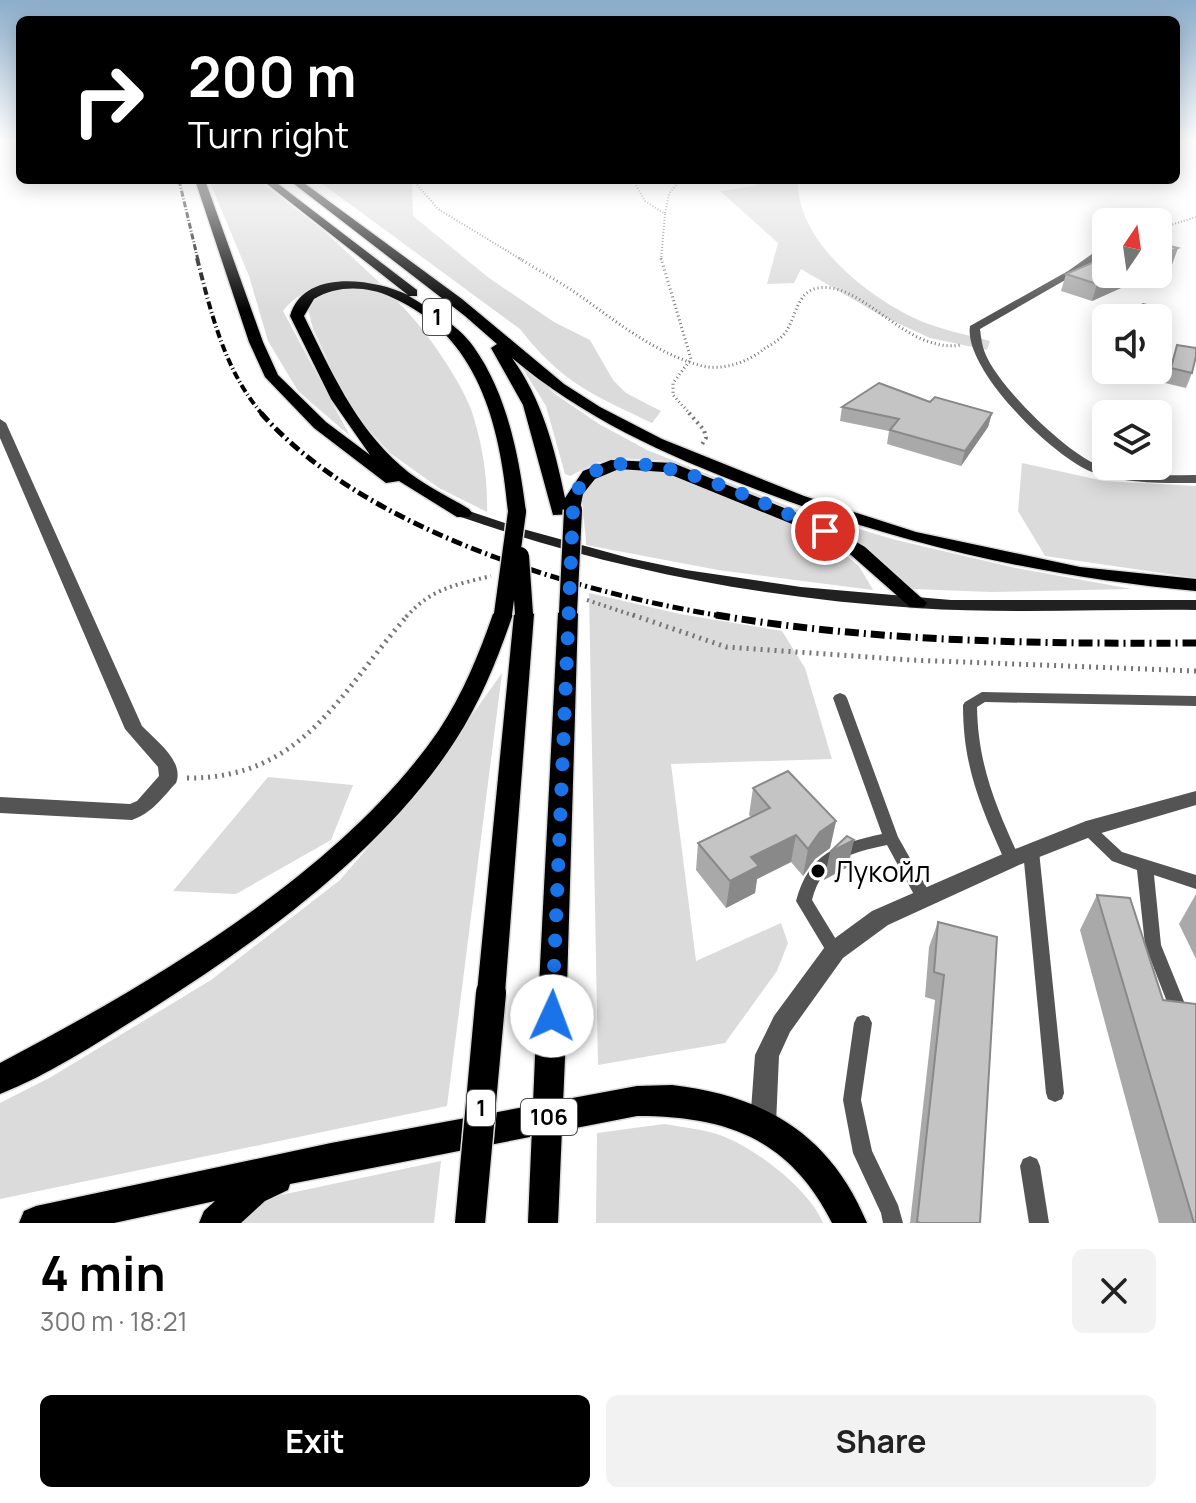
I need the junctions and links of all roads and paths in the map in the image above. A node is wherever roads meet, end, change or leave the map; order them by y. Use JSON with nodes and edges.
{"nodes":[{"id":1,"x":206,"y":198,"type":"edge"},
{"id":2,"x":291,"y":198,"type":"edge"},
{"id":3,"x":318,"y":198,"type":"edge"},
{"id":4,"x":429,"y":198,"type":"edge"},
{"id":5,"x":643,"y":198,"type":"edge"},
{"id":6,"x":668,"y":198,"type":"edge"},
{"id":7,"x":665,"y":214,"type":"junction"},
{"id":8,"x":1196,"y":217,"type":"edge"},
{"id":9,"x":1172,"y":225,"type":"edge"},
{"id":10,"x":1092,"y":258,"type":"edge"},
{"id":11,"x":457,"y":302,"type":"junction"},
{"id":12,"x":974,"y":328,"type":"junction"},
{"id":13,"x":467,"y":347,"type":"junction"},
{"id":14,"x":691,"y":359,"type":"junction"},
{"id":15,"x":0,"y":423,"type":"edge"},
{"id":16,"x":686,"y":457,"type":"junction"},
{"id":17,"x":1196,"y":479,"type":"edge"},
{"id":18,"x":566,"y":511,"type":"junction"},
{"id":19,"x":463,"y":513,"type":"junction"},
{"id":20,"x":498,"y":576,"type":"dead end"},
{"id":21,"x":1196,"y":585,"type":"edge"},
{"id":22,"x":1196,"y":599,"type":"edge"},
{"id":23,"x":917,"y":603,"type":"junction"},
{"id":24,"x":1108,"y":603,"type":"junction"},
{"id":25,"x":572,"y":605,"type":"junction"},
{"id":26,"x":1196,"y":605,"type":"edge"},
{"id":27,"x":513,"y":614,"type":"junction"},
{"id":28,"x":1196,"y":671,"type":"edge"},
{"id":29,"x":840,"y":698,"type":"dead end"},
{"id":30,"x":1196,"y":701,"type":"edge"},
{"id":31,"x":169,"y":778,"type":"junction"},
{"id":32,"x":1196,"y":798,"type":"edge"},
{"id":33,"x":0,"y":805,"type":"edge"},
{"id":34,"x":1088,"y":829,"type":"junction"},
{"id":35,"x":891,"y":838,"type":"junction"},
{"id":36,"x":1022,"y":855,"type":"junction"},
{"id":37,"x":1145,"y":867,"type":"junction"},
{"id":38,"x":1196,"y":882,"type":"edge"},
{"id":39,"x":924,"y":897,"type":"junction"},
{"id":40,"x":835,"y":951,"type":"junction"},
{"id":41,"x":863,"y":1023,"type":"dead end"},
{"id":42,"x":1186,"y":1029,"type":"edge"},
{"id":43,"x":0,"y":1079,"type":"edge"},
{"id":44,"x":1055,"y":1093,"type":"dead end"},
{"id":45,"x":763,"y":1124,"type":"junction"},
{"id":46,"x":331,"y":1159,"type":"junction"},
{"id":47,"x":1030,"y":1166,"type":"dead end"},
{"id":48,"x":36,"y":1223,"type":"edge"},
{"id":49,"x":216,"y":1223,"type":"edge"},
{"id":50,"x":470,"y":1223,"type":"edge"},
{"id":51,"x":543,"y":1223,"type":"edge"},
{"id":52,"x":850,"y":1223,"type":"edge"},
{"id":53,"x":893,"y":1223,"type":"edge"},
{"id":54,"x":1039,"y":1223,"type":"edge"}],
"edges":[{"from":1,"to":19,"type":"main road"},
{"from":2,"to":13,"type":"main road","number":"1"},
{"from":3,"to":11,"type":"main road","number":"1"},
{"from":4,"to":14,"type":"path"},
{"from":5,"to":7,"type":"path"},
{"from":6,"to":7,"type":"path"},
{"from":7,"to":14,"type":"path"},
{"from":8,"to":9,"type":"path"},
{"from":10,"to":12,"type":"street"},
{"from":11,"to":16,"type":"main road"},
{"from":11,"to":18,"type":"main road","number":"1"},
{"from":12,"to":14,"type":"path"},
{"from":12,"to":17,"type":"street"},
{"from":13,"to":19,"type":"main road"},
{"from":13,"to":27,"type":"main road","number":"1","bridge":true},
{"from":14,"to":16,"type":"path"},
{"from":15,"to":31,"type":"street"},
{"from":16,"to":21,"type":"main road"},
{"from":18,"to":23,"type":"main road"},
{"from":18,"to":25,"type":"main road","number":"1","bridge":true},
{"from":19,"to":23,"type":"main road"},
{"from":20,"to":31,"type":"path"},
{"from":22,"to":24,"type":"main road"},
{"from":23,"to":24,"type":"main road"},
{"from":24,"to":26,"type":"main road"},
{"from":25,"to":28,"type":"path"},
{"from":25,"to":51,"type":"main road","number":"1","bridge":true},
{"from":27,"to":43,"type":"main road"},
{"from":27,"to":50,"type":"main road","number":"1","bridge":true},
{"from":29,"to":35,"type":"lane"},
{"from":30,"to":36,"type":"lane"},
{"from":31,"to":33,"type":"street"},
{"from":32,"to":34,"type":"street"},
{"from":34,"to":36,"type":"street"},
{"from":34,"to":37,"type":"lane"},
{"from":35,"to":39,"type":"lane"},
{"from":35,"to":40,"type":"lane"},
{"from":36,"to":39,"type":"street"},
{"from":36,"to":44,"type":"lane"},
{"from":37,"to":38,"type":"lane"},
{"from":37,"to":42,"type":"lane"},
{"from":39,"to":40,"type":"street"},
{"from":40,"to":45,"type":"street"},
{"from":41,"to":53,"type":"lane"},
{"from":45,"to":46,"type":"main road","number":"106"},
{"from":45,"to":52,"type":"main road","number":"106"},
{"from":46,"to":48,"type":"main road","number":"106"},
{"from":46,"to":49,"type":"main road"},
{"from":47,"to":54,"type":"lane"}]}
